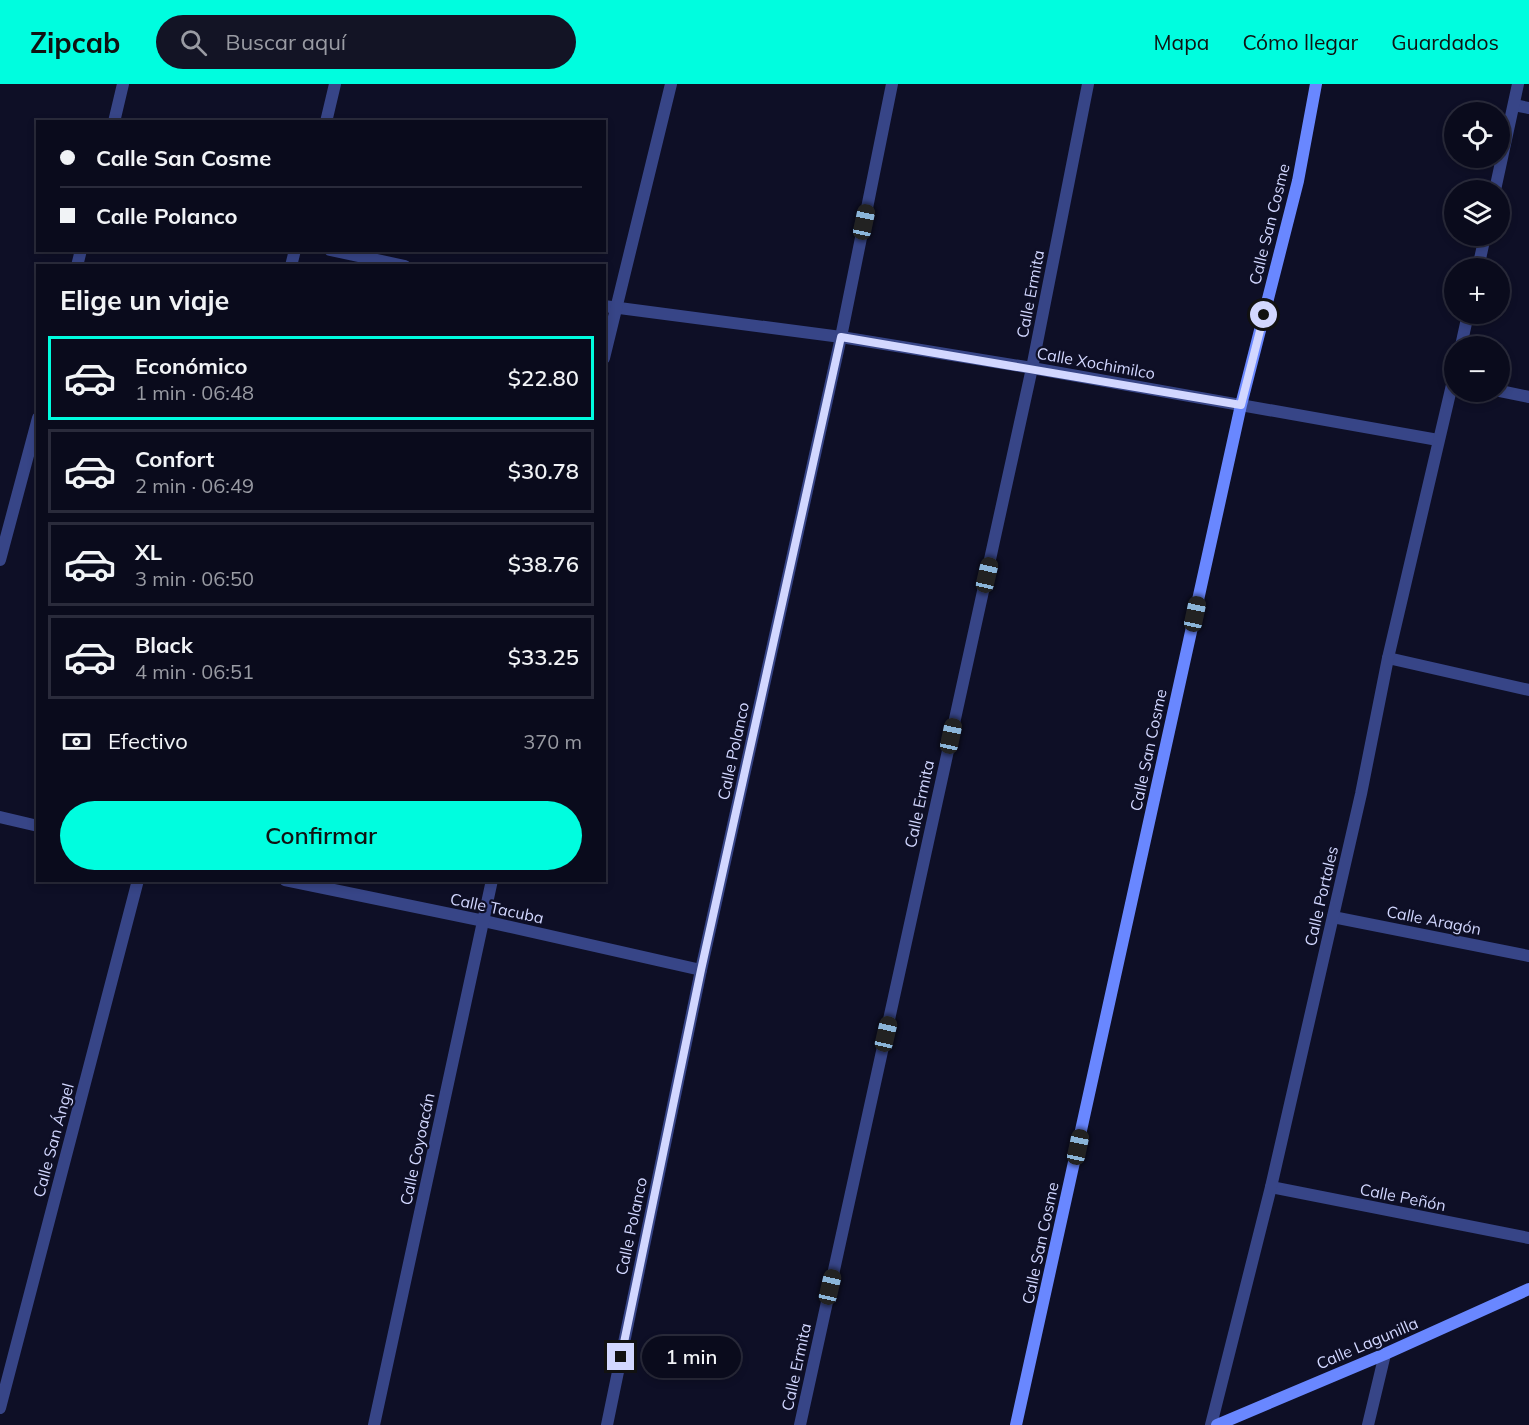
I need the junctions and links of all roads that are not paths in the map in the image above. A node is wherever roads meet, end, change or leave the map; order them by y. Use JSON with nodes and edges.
{"nodes":[{"id":1,"x":123,"y":84,"type":"edge"},
{"id":2,"x":335,"y":84,"type":"edge"},
{"id":3,"x":671,"y":84,"type":"edge"},
{"id":4,"x":892,"y":84,"type":"edge"},
{"id":5,"x":1088,"y":84,"type":"edge"},
{"id":6,"x":1316,"y":84,"type":"edge"},
{"id":7,"x":1518,"y":84,"type":"edge"},
{"id":8,"x":1514,"y":105,"type":"junction"},
{"id":9,"x":1529,"y":108,"type":"edge"},
{"id":10,"x":114,"y":120,"type":"edge"},
{"id":11,"x":326,"y":120,"type":"edge"},
{"id":12,"x":1497,"y":180,"type":"edge"},
{"id":13,"x":339,"y":252,"type":"edge"},
{"id":14,"x":396,"y":264,"type":"edge"},
{"id":15,"x":610,"y":307,"type":"edge"},
{"id":16,"x":841,"y":337,"type":"junction"},
{"id":17,"x":606,"y":341,"type":"edge"},
{"id":18,"x":1032,"y":368,"type":"junction"},
{"id":19,"x":1510,"y":393,"type":"edge"},
{"id":20,"x":1529,"y":397,"type":"edge"},
{"id":21,"x":1448,"y":402,"type":"edge"},
{"id":22,"x":1241,"y":405,"type":"junction"},
{"id":23,"x":36,"y":425,"type":"edge"},
{"id":24,"x":1438,"y":440,"type":"junction"},
{"id":25,"x":0,"y":560,"type":"edge"},
{"id":26,"x":1388,"y":658,"type":"junction"},
{"id":27,"x":1529,"y":690,"type":"edge"},
{"id":28,"x":0,"y":817,"type":"edge"},
{"id":29,"x":36,"y":826,"type":"edge"},
{"id":30,"x":137,"y":882,"type":"edge"},
{"id":31,"x":295,"y":882,"type":"edge"},
{"id":32,"x":492,"y":882,"type":"edge"},
{"id":33,"x":1333,"y":917,"type":"junction"},
{"id":34,"x":484,"y":921,"type":"junction"},
{"id":35,"x":1529,"y":956,"type":"edge"},
{"id":36,"x":701,"y":970,"type":"junction"},
{"id":37,"x":1271,"y":1187,"type":"junction"},
{"id":38,"x":1529,"y":1238,"type":"edge"},
{"id":39,"x":1529,"y":1289,"type":"edge"},
{"id":40,"x":1385,"y":1354,"type":"junction"},
{"id":41,"x":0,"y":1408,"type":"edge"},
{"id":42,"x":374,"y":1425,"type":"edge"},
{"id":43,"x":607,"y":1425,"type":"edge"},
{"id":44,"x":800,"y":1425,"type":"edge"},
{"id":45,"x":1016,"y":1425,"type":"edge"},
{"id":46,"x":1211,"y":1425,"type":"edge"},
{"id":47,"x":1217,"y":1425,"type":"edge"},
{"id":48,"x":1368,"y":1425,"type":"edge"}],
"edges":[{"from":1,"to":10,"type":"street"},
{"from":2,"to":11,"type":"street"},
{"from":3,"to":15,"type":"street"},
{"from":4,"to":16,"type":"street","name":"Calle Polanco"},
{"from":5,"to":18,"type":"street","name":"Calle Ermita"},
{"from":6,"to":22,"type":"street","name":"Calle San Cosme"},
{"from":7,"to":8,"type":"street"},
{"from":8,"to":9,"type":"street"},
{"from":8,"to":12,"type":"street"},
{"from":13,"to":14,"type":"street"},
{"from":15,"to":16,"type":"street","name":"Calle Xochimilco"},
{"from":15,"to":17,"type":"street"},
{"from":16,"to":18,"type":"street","name":"Calle Xochimilco"},
{"from":16,"to":36,"type":"street","name":"Calle Polanco"},
{"from":18,"to":22,"type":"street","name":"Calle Xochimilco"},
{"from":18,"to":44,"type":"street","name":"Calle Ermita"},
{"from":19,"to":20,"type":"street"},
{"from":21,"to":24,"type":"street","name":"Calle Portales"},
{"from":22,"to":24,"type":"street","name":"Calle Xochimilco"},
{"from":22,"to":45,"type":"street","name":"Calle San Cosme"},
{"from":23,"to":25,"type":"street"},
{"from":24,"to":26,"type":"street","name":"Calle Portales"},
{"from":26,"to":27,"type":"street"},
{"from":26,"to":33,"type":"street","name":"Calle Portales"},
{"from":28,"to":29,"type":"street"},
{"from":30,"to":41,"type":"street","name":"Calle San Ángel"},
{"from":31,"to":34,"type":"street","name":"Calle Tacuba"},
{"from":32,"to":34,"type":"street","name":"Calle Coyoacán"},
{"from":33,"to":35,"type":"street","name":"Calle Aragón"},
{"from":33,"to":37,"type":"street","name":"Calle Portales"},
{"from":34,"to":36,"type":"street","name":"Calle Tacuba"},
{"from":34,"to":42,"type":"street","name":"Calle Coyoacán"},
{"from":36,"to":43,"type":"street","name":"Calle Polanco"},
{"from":37,"to":38,"type":"street","name":"Calle Peñón"},
{"from":37,"to":46,"type":"street","name":"Calle Portales"},
{"from":39,"to":40,"type":"street","name":"Calle Lagunilla"},
{"from":40,"to":47,"type":"street","name":"Calle Lagunilla"},
{"from":40,"to":48,"type":"street"}]}
